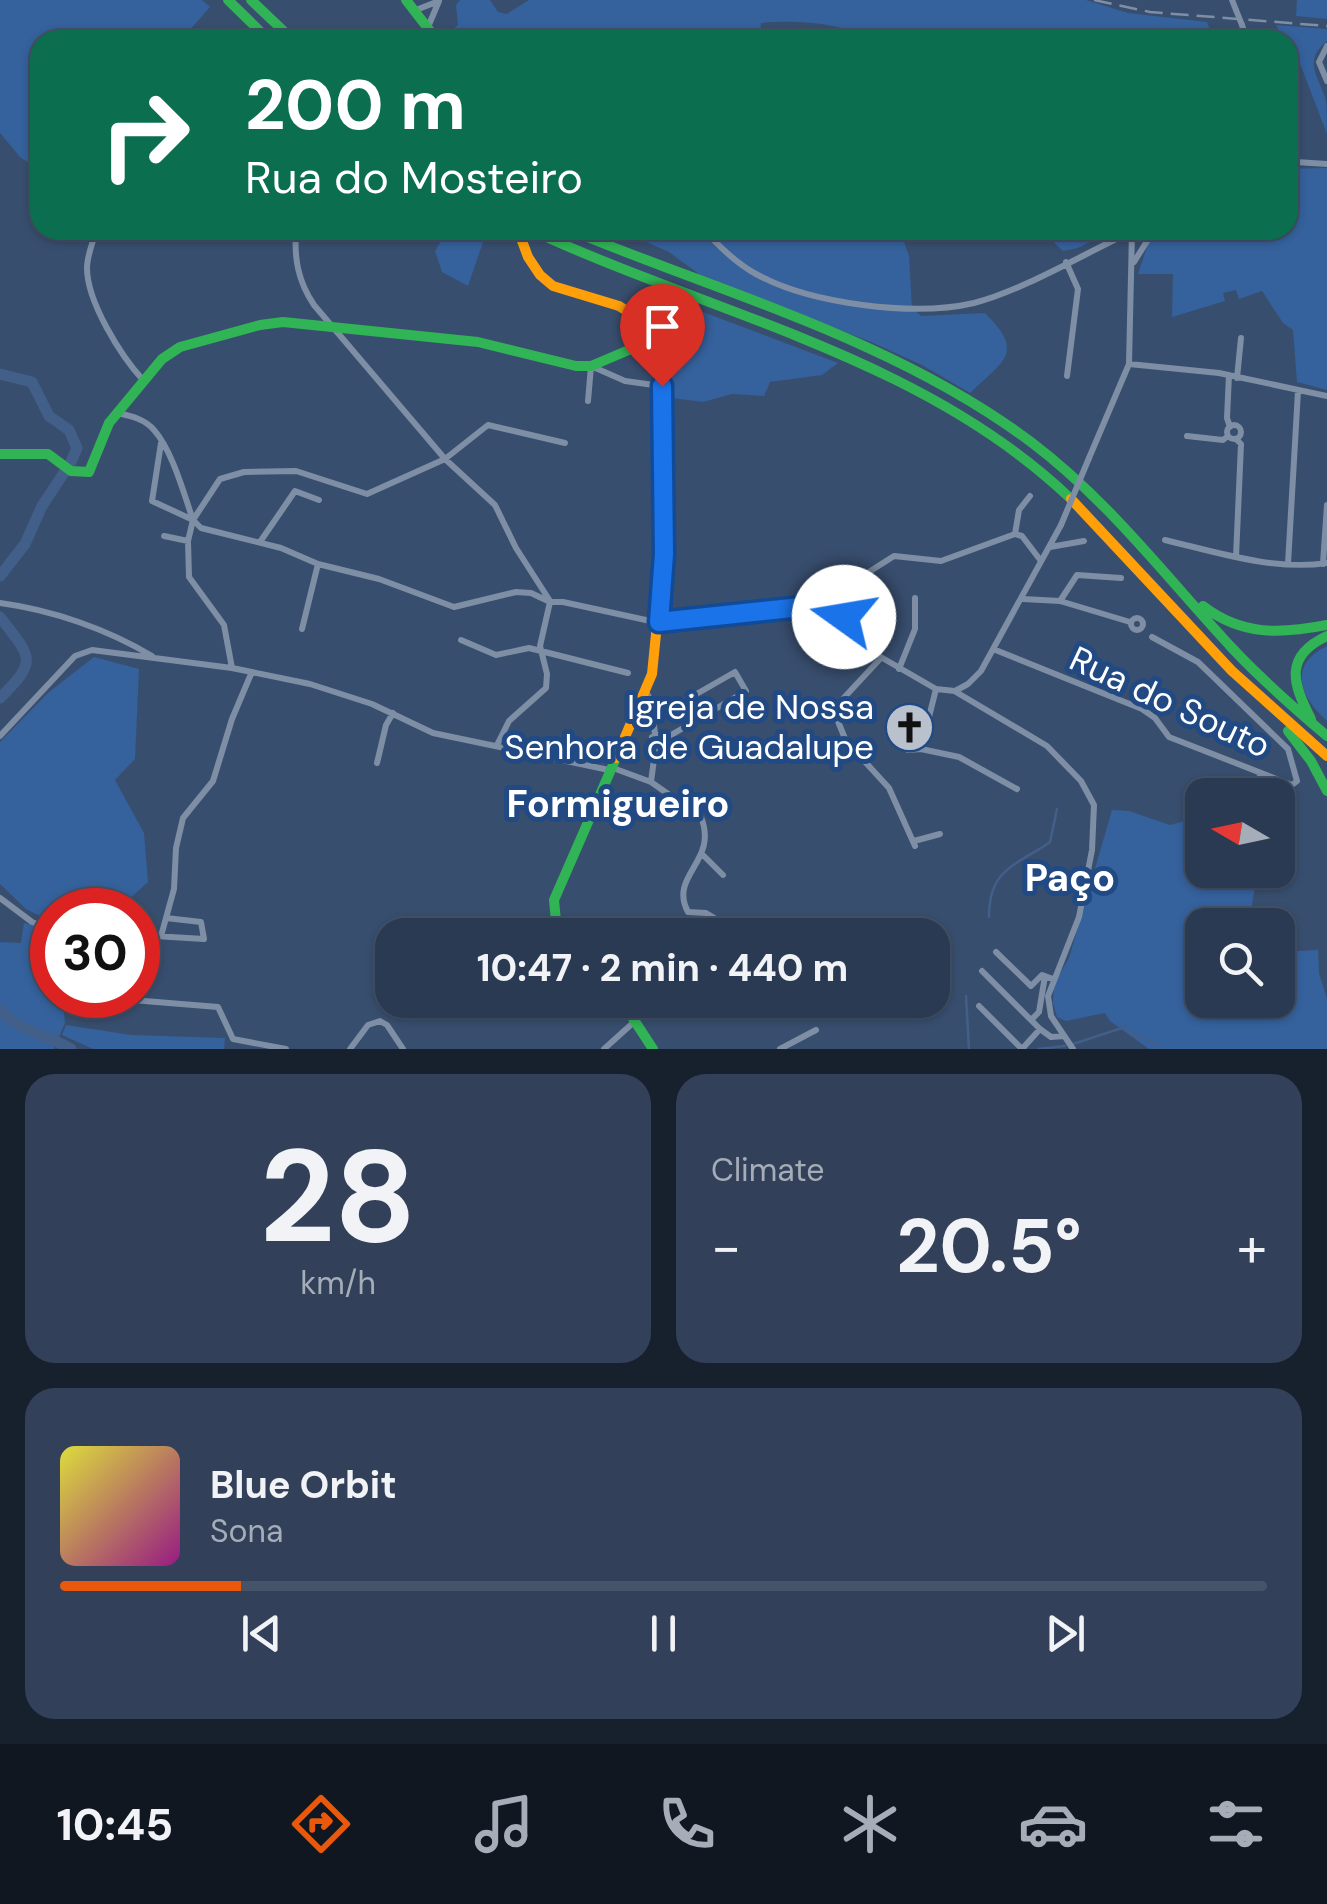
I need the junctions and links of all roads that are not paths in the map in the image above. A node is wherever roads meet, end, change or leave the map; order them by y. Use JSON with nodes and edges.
{"nodes":[{"id":1,"x":228,"y":0,"type":"edge"},
{"id":2,"x":251,"y":0,"type":"edge"},
{"id":3,"x":406,"y":0,"type":"edge"},
{"id":4,"x":1232,"y":0,"type":"edge"},
{"id":5,"x":440,"y":1,"type":"edge"},
{"id":6,"x":414,"y":10,"type":"junction"},
{"id":7,"x":428,"y":28,"type":"joint"},
{"id":8,"x":259,"y":30,"type":"edge"},
{"id":9,"x":282,"y":30,"type":"edge"},
{"id":10,"x":1244,"y":30,"type":"edge"},
{"id":11,"x":1327,"y":46,"type":"edge"},
{"id":12,"x":1327,"y":80,"type":"edge"},
{"id":13,"x":1298,"y":164,"type":"edge"},
{"id":14,"x":1327,"y":164,"type":"edge"},
{"id":15,"x":94,"y":240,"type":"edge"},
{"id":16,"x":296,"y":240,"type":"edge"},
{"id":17,"x":521,"y":240,"type":"edge"},
{"id":18,"x":555,"y":240,"type":"edge"},
{"id":19,"x":595,"y":240,"type":"edge"},
{"id":20,"x":713,"y":240,"type":"edge"},
{"id":21,"x":1112,"y":240,"type":"edge"},
{"id":22,"x":1132,"y":240,"type":"edge"},
{"id":23,"x":1146,"y":240,"type":"edge"},
{"id":24,"x":1066,"y":262,"type":"junction"},
{"id":25,"x":1130,"y":272,"type":"junction"},
{"id":26,"x":690,"y":321,"type":"dead end"},
{"id":27,"x":333,"y":327,"type":"junction"},
{"id":28,"x":1241,"y":338,"type":"dead end"},
{"id":29,"x":650,"y":340,"type":"junction"},
{"id":30,"x":1129,"y":364,"type":"junction"},
{"id":31,"x":591,"y":366,"type":"junction"},
{"id":32,"x":1067,"y":376,"type":"dead end"},
{"id":33,"x":1233,"y":376,"type":"junction"},
{"id":34,"x":142,"y":380,"type":"junction"},
{"id":35,"x":662,"y":386,"type":"junction"},
{"id":36,"x":1298,"y":390,"type":"junction"},
{"id":37,"x":1327,"y":396,"type":"edge"},
{"id":38,"x":588,"y":401,"type":"dead end"},
{"id":39,"x":117,"y":413,"type":"junction"},
{"id":40,"x":1187,"y":436,"type":"dead end"},
{"id":41,"x":1232,"y":438,"type":"junction"},
{"id":42,"x":161,"y":442,"type":"junction"},
{"id":43,"x":565,"y":443,"type":"dead end"},
{"id":44,"x":0,"y":454,"type":"edge"},
{"id":45,"x":446,"y":459,"type":"junction"},
{"id":46,"x":1030,"y":496,"type":"dead end"},
{"id":47,"x":320,"y":500,"type":"dead end"},
{"id":48,"x":1327,"y":505,"type":"edge"},
{"id":49,"x":193,"y":520,"type":"junction"},
{"id":50,"x":1015,"y":534,"type":"junction"},
{"id":51,"x":164,"y":536,"type":"dead end"},
{"id":52,"x":1165,"y":540,"type":"dead end"},
{"id":53,"x":188,"y":541,"type":"junction"},
{"id":54,"x":260,"y":542,"type":"junction"},
{"id":55,"x":1084,"y":542,"type":"dead end"},
{"id":56,"x":1049,"y":547,"type":"junction"},
{"id":57,"x":1236,"y":557,"type":"junction"},
{"id":58,"x":1041,"y":561,"type":"junction"},
{"id":59,"x":318,"y":564,"type":"junction"},
{"id":60,"x":1288,"y":564,"type":"junction"},
{"id":61,"x":1325,"y":564,"type":"edge"},
{"id":62,"x":1121,"y":578,"type":"dead end"},
{"id":63,"x":1172,"y":582,"type":"junction"},
{"id":64,"x":915,"y":598,"type":"dead end"},
{"id":65,"x":1022,"y":599,"type":"junction"},
{"id":66,"x":1060,"y":601,"type":"junction"},
{"id":67,"x":550,"y":602,"type":"junction"},
{"id":68,"x":0,"y":603,"type":"edge"},
{"id":69,"x":837,"y":609,"type":"junction"},
{"id":70,"x":659,"y":622,"type":"junction"},
{"id":71,"x":1130,"y":622,"type":"dead end"},
{"id":72,"x":1327,"y":625,"type":"edge"},
{"id":73,"x":302,"y":629,"type":"dead end"},
{"id":74,"x":1327,"y":636,"type":"edge"},
{"id":75,"x":1152,"y":637,"type":"dead end"},
{"id":76,"x":461,"y":640,"type":"dead end"},
{"id":77,"x":993,"y":649,"type":"junction"},
{"id":78,"x":541,"y":652,"type":"junction"},
{"id":79,"x":158,"y":659,"type":"junction"},
{"id":80,"x":880,"y":659,"type":"junction"},
{"id":81,"x":232,"y":668,"type":"junction"},
{"id":82,"x":899,"y":669,"type":"junction"},
{"id":83,"x":628,"y":673,"type":"dead end"},
{"id":84,"x":251,"y":674,"type":"junction"},
{"id":85,"x":936,"y":690,"type":"junction"},
{"id":86,"x":955,"y":691,"type":"junction"},
{"id":87,"x":642,"y":702,"type":"junction"},
{"id":88,"x":1271,"y":710,"type":"junction"},
{"id":89,"x":393,"y":713,"type":"junction"},
{"id":90,"x":652,"y":715,"type":"junction"},
{"id":91,"x":695,"y":720,"type":"junction"},
{"id":92,"x":1315,"y":726,"type":"junction"},
{"id":93,"x":0,"y":736,"type":"edge"},
{"id":94,"x":1327,"y":736,"type":"edge"},
{"id":95,"x":657,"y":740,"type":"junction"},
{"id":96,"x":496,"y":745,"type":"junction"},
{"id":97,"x":921,"y":749,"type":"junction"},
{"id":98,"x":908,"y":750,"type":"dead end"},
{"id":99,"x":1327,"y":756,"type":"edge"},
{"id":100,"x":377,"y":763,"type":"dead end"},
{"id":101,"x":612,"y":769,"type":"junction"},
{"id":102,"x":1260,"y":773,"type":"junction"},
{"id":103,"x":1260,"y":778,"type":"edge"},
{"id":104,"x":651,"y":782,"type":"junction"},
{"id":105,"x":1017,"y":789,"type":"dead end"},
{"id":106,"x":1327,"y":791,"type":"edge"},
{"id":107,"x":940,"y":834,"type":"dead end"},
{"id":108,"x":703,"y":855,"type":"junction"},
{"id":109,"x":723,"y":875,"type":"dead end"},
{"id":110,"x":0,"y":898,"type":"edge"},
{"id":111,"x":166,"y":918,"type":"junction"},
{"id":112,"x":556,"y":918,"type":"edge"},
{"id":113,"x":714,"y":918,"type":"edge"},
{"id":114,"x":30,"y":920,"type":"edge"},
{"id":115,"x":161,"y":936,"type":"joint"},
{"id":116,"x":996,"y":952,"type":"dead end"},
{"id":117,"x":982,"y":970,"type":"dead end"},
{"id":118,"x":1049,"y":978,"type":"junction"},
{"id":119,"x":160,"y":1002,"type":"edge"},
{"id":120,"x":979,"y":1006,"type":"dead end"},
{"id":121,"x":632,"y":1018,"type":"joint"},
{"id":122,"x":1031,"y":1020,"type":"junction"},
{"id":123,"x":1040,"y":1029,"type":"junction"},
{"id":124,"x":816,"y":1030,"type":"dead end"},
{"id":125,"x":1068,"y":1042,"type":"edge"},
{"id":126,"x":286,"y":1049,"type":"edge"},
{"id":127,"x":350,"y":1049,"type":"edge"},
{"id":128,"x":403,"y":1049,"type":"edge"},
{"id":129,"x":604,"y":1049,"type":"edge"},
{"id":130,"x":654,"y":1049,"type":"edge"},
{"id":131,"x":780,"y":1049,"type":"edge"}],
"edges":[{"from":1,"to":8,"type":"main road"},
{"from":2,"to":9,"type":"main road"},
{"from":3,"to":6,"type":"main road"},
{"from":4,"to":10,"type":"street","bridge":true},
{"from":5,"to":6,"type":"street"},
{"from":5,"to":7,"type":"street"},
{"from":6,"to":7,"type":"main road"},
{"from":11,"to":12,"type":"street"},
{"from":13,"to":14,"type":"street"},
{"from":15,"to":34,"type":"street"},
{"from":16,"to":27,"type":"street"},
{"from":17,"to":29,"type":"main road"},
{"from":18,"to":88,"type":"main road"},
{"from":19,"to":63,"type":"main road"},
{"from":20,"to":24,"type":"street"},
{"from":21,"to":24,"type":"street"},
{"from":22,"to":25,"type":"street"},
{"from":23,"to":25,"type":"street"},
{"from":24,"to":32,"type":"street"},
{"from":25,"to":30,"type":"street"},
{"from":26,"to":29,"type":"street"},
{"from":27,"to":31,"type":"main road"},
{"from":27,"to":34,"type":"main road"},
{"from":27,"to":45,"type":"street"},
{"from":28,"to":33,"type":"street"},
{"from":29,"to":31,"type":"main road"},
{"from":29,"to":35,"type":"main road"},
{"from":30,"to":33,"type":"street"},
{"from":30,"to":56,"type":"street","bridge":true},
{"from":31,"to":35,"type":"street"},
{"from":31,"to":38,"type":"street"},
{"from":33,"to":36,"type":"street"},
{"from":33,"to":41,"type":"street"},
{"from":34,"to":39,"type":"main road"},
{"from":35,"to":70,"type":"main road"},
{"from":36,"to":37,"type":"street"},
{"from":36,"to":60,"type":"street"},
{"from":39,"to":42,"type":"street"},
{"from":39,"to":44,"type":"main road"},
{"from":40,"to":41,"type":"street"},
{"from":41,"to":57,"type":"street"},
{"from":42,"to":49,"type":"street"},
{"from":42,"to":49,"type":"street"},
{"from":43,"to":45,"type":"street"},
{"from":45,"to":49,"type":"street"},
{"from":45,"to":67,"type":"street"},
{"from":46,"to":50,"type":"street"},
{"from":47,"to":54,"type":"street"},
{"from":48,"to":61,"type":"street"},
{"from":49,"to":53,"type":"street"},
{"from":49,"to":54,"type":"street"},
{"from":50,"to":58,"type":"street"},
{"from":50,"to":69,"type":"street"},
{"from":51,"to":53,"type":"street"},
{"from":52,"to":57,"type":"street"},
{"from":53,"to":81,"type":"street"},
{"from":54,"to":59,"type":"street"},
{"from":55,"to":56,"type":"street"},
{"from":56,"to":58,"type":"street"},
{"from":57,"to":60,"type":"street"},
{"from":58,"to":65,"type":"street"},
{"from":59,"to":67,"type":"street"},
{"from":59,"to":73,"type":"street"},
{"from":60,"to":61,"type":"street"},
{"from":62,"to":66,"type":"street"},
{"from":63,"to":72,"type":"main road"},
{"from":63,"to":92,"type":"main road"},
{"from":64,"to":82,"type":"street"},
{"from":65,"to":66,"type":"street"},
{"from":65,"to":77,"type":"street"},
{"from":66,"to":71,"type":"street"},
{"from":67,"to":70,"type":"street"},
{"from":67,"to":78,"type":"street"},
{"from":68,"to":79,"type":"street"},
{"from":69,"to":70,"type":"street"},
{"from":69,"to":80,"type":"street"},
{"from":70,"to":87,"type":"main road"},
{"from":74,"to":92,"type":"main road"},
{"from":75,"to":102,"type":"street","name":"Rua do Souto"},
{"from":76,"to":78,"type":"street"},
{"from":77,"to":86,"type":"street"},
{"from":77,"to":102,"type":"street","name":"Rua do Souto"},
{"from":78,"to":83,"type":"street"},
{"from":78,"to":96,"type":"street"},
{"from":79,"to":81,"type":"street"},
{"from":79,"to":93,"type":"street"},
{"from":80,"to":82,"type":"street"},
{"from":80,"to":107,"type":"street"},
{"from":81,"to":84,"type":"street"},
{"from":82,"to":85,"type":"street"},
{"from":84,"to":89,"type":"street"},
{"from":84,"to":111,"type":"street"},
{"from":85,"to":86,"type":"street"},
{"from":85,"to":97,"type":"street"},
{"from":86,"to":118,"type":"street"},
{"from":87,"to":90,"type":"street"},
{"from":87,"to":90,"type":"street"},
{"from":87,"to":101,"type":"main road"},
{"from":88,"to":99,"type":"main road"},
{"from":88,"to":106,"type":"main road"},
{"from":89,"to":96,"type":"street"},
{"from":89,"to":100,"type":"street"},
{"from":90,"to":95,"type":"street"},
{"from":91,"to":91,"type":"street"},
{"from":91,"to":95,"type":"street"},
{"from":92,"to":94,"type":"main road"},
{"from":95,"to":104,"type":"street"},
{"from":96,"to":101,"type":"street"},
{"from":97,"to":98,"type":"street"},
{"from":97,"to":105,"type":"street"},
{"from":101,"to":104,"type":"street"},
{"from":101,"to":112,"type":"main road"},
{"from":102,"to":103,"type":"street"},
{"from":104,"to":108,"type":"street"},
{"from":108,"to":109,"type":"street"},
{"from":108,"to":113,"type":"street"},
{"from":110,"to":114,"type":"street"},
{"from":111,"to":115,"type":"street"},
{"from":111,"to":115,"type":"street"},
{"from":116,"to":118,"type":"street"},
{"from":117,"to":122,"type":"street"},
{"from":118,"to":122,"type":"street"},
{"from":118,"to":125,"type":"street"},
{"from":119,"to":126,"type":"street"},
{"from":120,"to":123,"type":"street"},
{"from":121,"to":129,"type":"street"},
{"from":121,"to":130,"type":"main road"},
{"from":122,"to":123,"type":"street"},
{"from":123,"to":125,"type":"street"},
{"from":124,"to":131,"type":"street"},
{"from":127,"to":128,"type":"street"}]}
